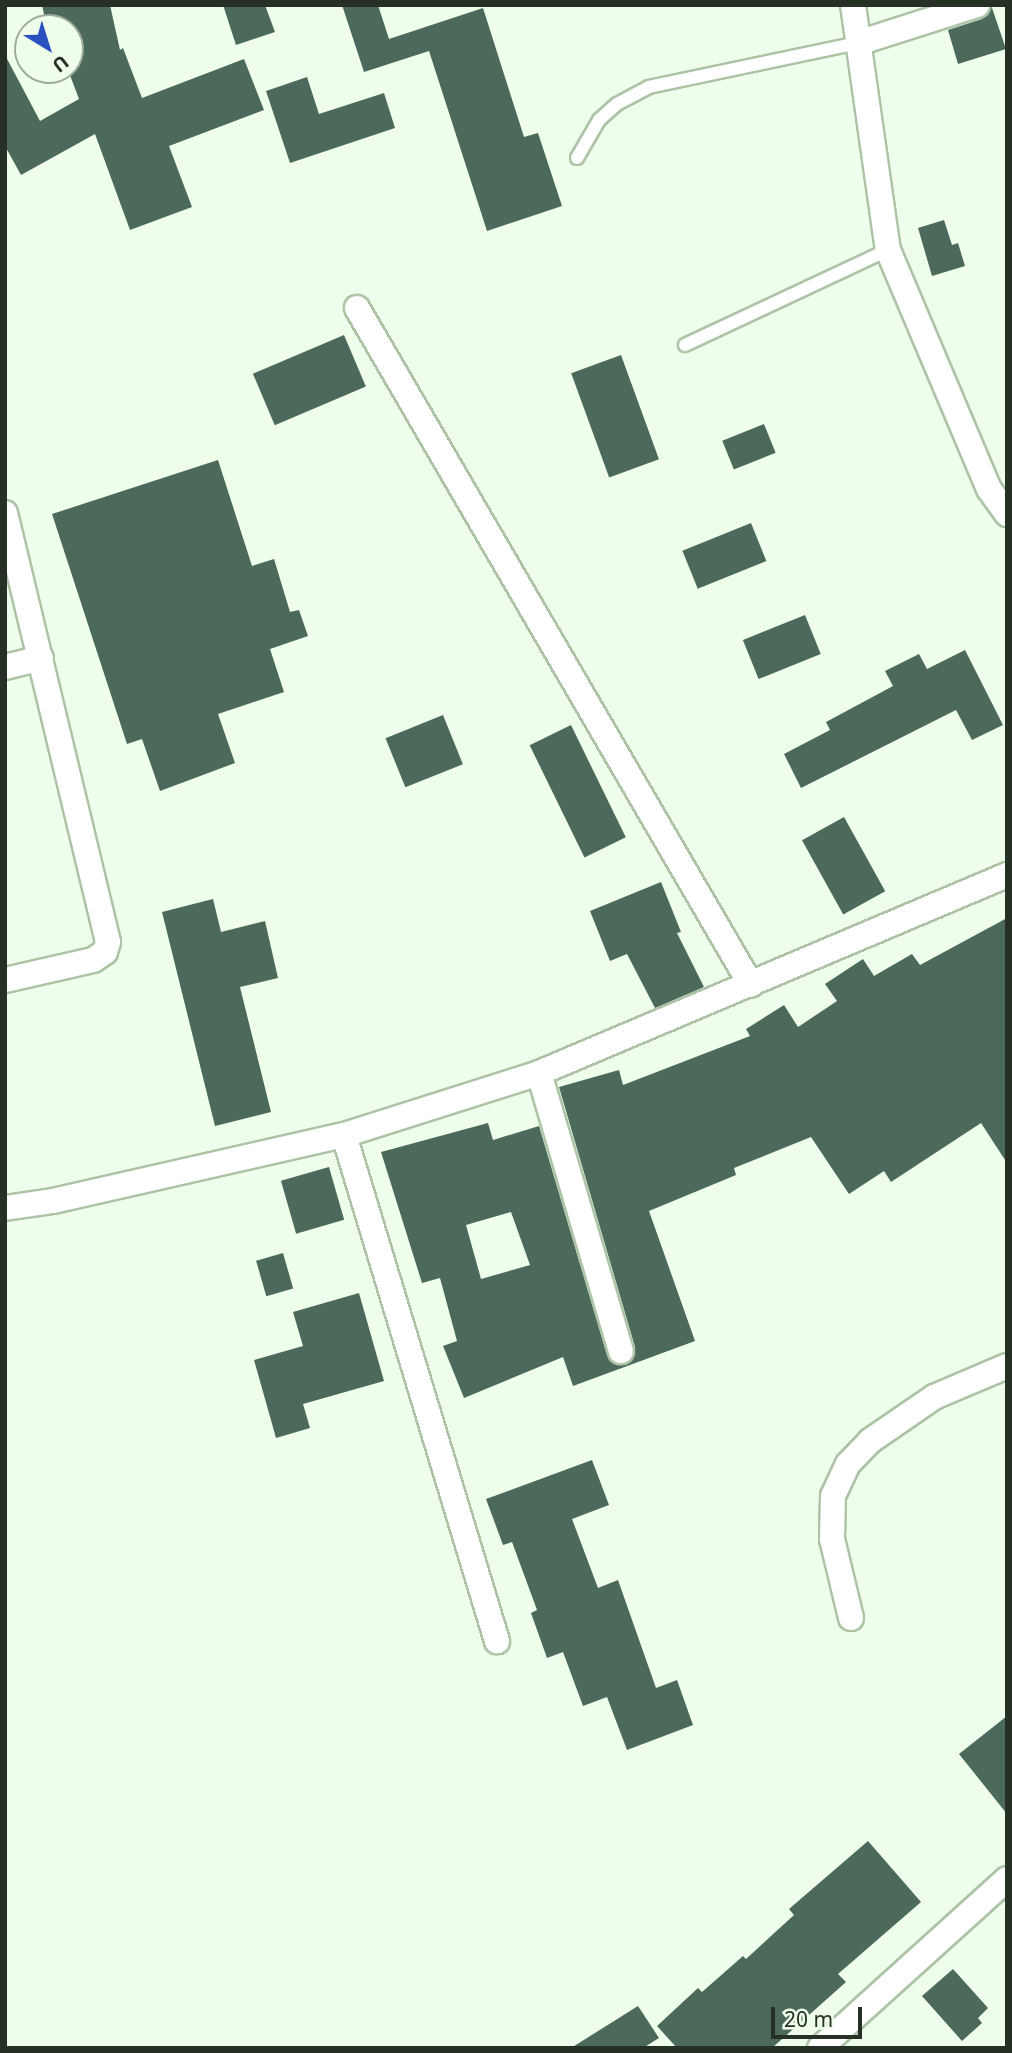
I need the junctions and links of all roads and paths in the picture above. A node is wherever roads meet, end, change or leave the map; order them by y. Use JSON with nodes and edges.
{"nodes":[{"id":1,"x":853,"y":5,"type":"edge"},
{"id":2,"x":977,"y":5,"type":"edge"},
{"id":3,"x":858,"y":43,"type":"junction"},
{"id":4,"x":578,"y":158,"type":"dead end"},
{"id":5,"x":888,"y":250,"type":"junction"},
{"id":6,"x":357,"y":308,"type":"dead end"},
{"id":7,"x":685,"y":345,"type":"dead end"},
{"id":8,"x":5,"y":513,"type":"edge"},
{"id":9,"x":1007,"y":514,"type":"edge"},
{"id":10,"x":41,"y":659,"type":"junction"},
{"id":11,"x":5,"y":667,"type":"edge"},
{"id":12,"x":1007,"y":875,"type":"edge"},
{"id":13,"x":5,"y":980,"type":"edge"},
{"id":14,"x":751,"y":985,"type":"junction"},
{"id":15,"x":539,"y":1073,"type":"junction"},
{"id":16,"x":344,"y":1135,"type":"junction"},
{"id":17,"x":5,"y":1208,"type":"edge"},
{"id":18,"x":621,"y":1351,"type":"dead end"},
{"id":19,"x":1007,"y":1366,"type":"edge"},
{"id":20,"x":851,"y":1618,"type":"dead end"},
{"id":21,"x":497,"y":1641,"type":"dead end"},
{"id":22,"x":1007,"y":1879,"type":"edge"},
{"id":23,"x":820,"y":2048,"type":"edge"}],
"edges":[{"from":1,"to":3,"type":"street"},
{"from":2,"to":3,"type":"street"},
{"from":3,"to":4,"type":"lane"},
{"from":3,"to":5,"type":"street"},
{"from":5,"to":7,"type":"lane"},
{"from":5,"to":9,"type":"street"},
{"from":6,"to":14,"type":"street"},
{"from":8,"to":10,"type":"street"},
{"from":10,"to":11,"type":"street"},
{"from":10,"to":13,"type":"street"},
{"from":12,"to":14,"type":"street"},
{"from":14,"to":15,"type":"street"},
{"from":15,"to":16,"type":"street"},
{"from":15,"to":18,"type":"street"},
{"from":16,"to":17,"type":"street"},
{"from":16,"to":21,"type":"street"},
{"from":19,"to":20,"type":"street"},
{"from":22,"to":23,"type":"street"}]}
